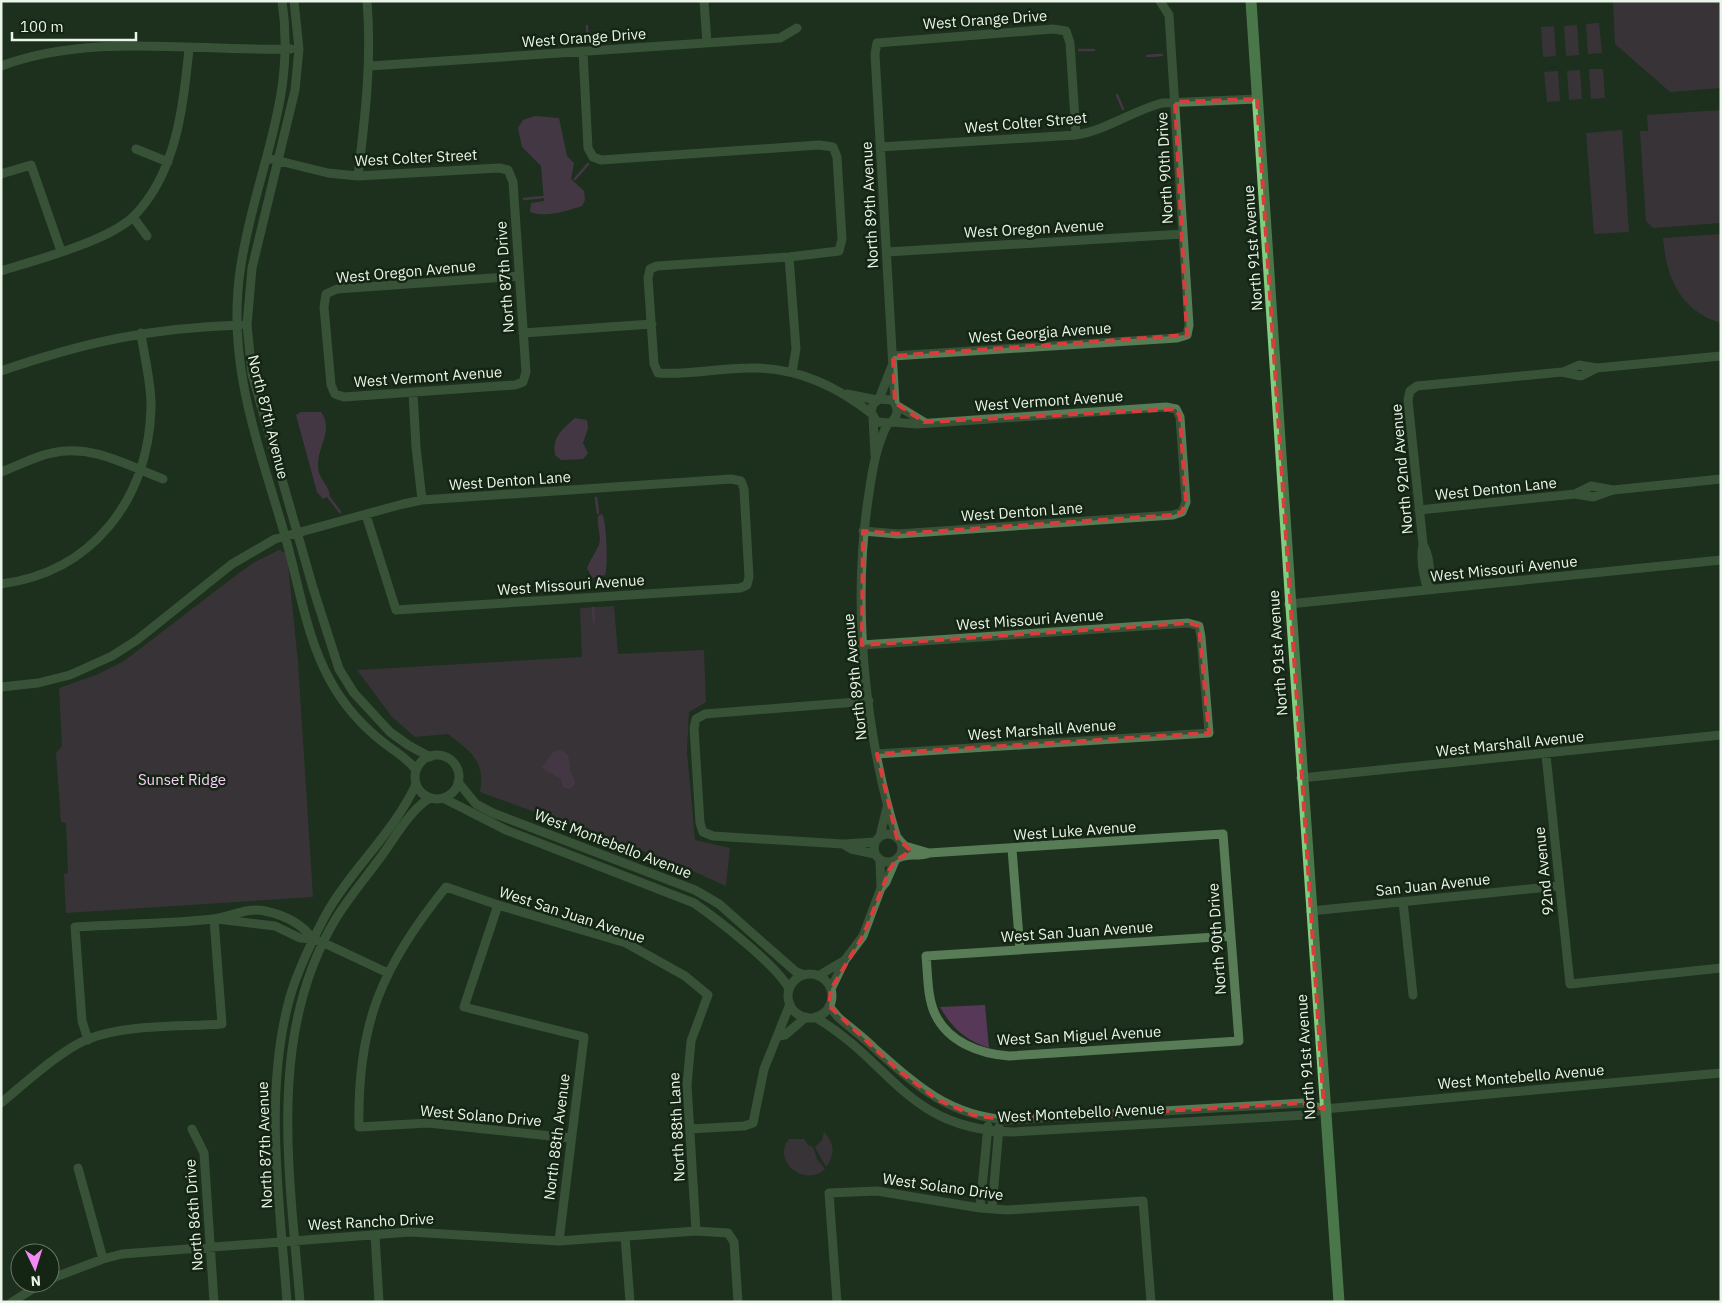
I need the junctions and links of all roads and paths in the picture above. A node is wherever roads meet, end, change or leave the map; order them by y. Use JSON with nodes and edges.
{"nodes":[{"id":1,"x":282,"y":1,"type":"edge"},
{"id":2,"x":294,"y":1,"type":"edge"},
{"id":3,"x":367,"y":1,"type":"edge"},
{"id":4,"x":704,"y":1,"type":"edge"},
{"id":5,"x":1160,"y":1,"type":"edge"},
{"id":6,"x":1251,"y":1,"type":"edge"},
{"id":7,"x":797,"y":28,"type":"dead end"},
{"id":8,"x":707,"y":43,"type":"junction"},
{"id":9,"x":877,"y":43,"type":"joint"},
{"id":10,"x":189,"y":49,"type":"junction"},
{"id":11,"x":286,"y":49,"type":"junction"},
{"id":12,"x":299,"y":49,"type":"junction"},
{"id":13,"x":583,"y":52,"type":"junction"},
{"id":14,"x":1,"y":66,"type":"edge"},
{"id":15,"x":370,"y":66,"type":"junction"},
{"id":16,"x":1257,"y":99,"type":"junction"},
{"id":17,"x":1175,"y":102,"type":"junction"},
{"id":18,"x":1076,"y":134,"type":"junction"},
{"id":19,"x":880,"y":147,"type":"junction"},
{"id":20,"x":136,"y":149,"type":"dead end"},
{"id":21,"x":267,"y":158,"type":"junction"},
{"id":22,"x":278,"y":161,"type":"junction"},
{"id":23,"x":168,"y":162,"type":"junction"},
{"id":24,"x":508,"y":170,"type":"joint"},
{"id":25,"x":1,"y":174,"type":"edge"},
{"id":26,"x":358,"y":176,"type":"junction"},
{"id":27,"x":133,"y":217,"type":"junction"},
{"id":28,"x":1183,"y":234,"type":"junction"},
{"id":29,"x":147,"y":236,"type":"dead end"},
{"id":30,"x":61,"y":251,"type":"junction"},
{"id":31,"x":887,"y":252,"type":"junction"},
{"id":32,"x":788,"y":257,"type":"junction"},
{"id":33,"x":1,"y":271,"type":"edge"},
{"id":34,"x":519,"y":276,"type":"junction"},
{"id":35,"x":652,"y":324,"type":"junction"},
{"id":36,"x":236,"y":325,"type":"junction"},
{"id":37,"x":247,"y":325,"type":"junction"},
{"id":38,"x":141,"y":333,"type":"junction"},
{"id":39,"x":523,"y":333,"type":"junction"},
{"id":40,"x":1187,"y":335,"type":"joint"},
{"id":41,"x":1721,"y":356,"type":"edge"},
{"id":42,"x":893,"y":361,"type":"junction"},
{"id":43,"x":1,"y":372,"type":"edge"},
{"id":44,"x":792,"y":372,"type":"junction"},
{"id":45,"x":524,"y":382,"type":"joint"},
{"id":46,"x":413,"y":393,"type":"junction"},
{"id":47,"x":335,"y":394,"type":"joint"},
{"id":48,"x":847,"y":394,"type":"junction"},
{"id":49,"x":878,"y":400,"type":"junction"},
{"id":50,"x":895,"y":404,"type":"junction"},
{"id":51,"x":872,"y":416,"type":"junction"},
{"id":52,"x":924,"y":422,"type":"junction"},
{"id":53,"x":890,"y":423,"type":"junction"},
{"id":54,"x":875,"y":455,"type":"junction"},
{"id":55,"x":141,"y":470,"type":"junction"},
{"id":56,"x":1,"y":472,"type":"edge"},
{"id":57,"x":163,"y":479,"type":"dead end"},
{"id":58,"x":1721,"y":479,"type":"edge"},
{"id":59,"x":422,"y":500,"type":"junction"},
{"id":60,"x":1420,"y":510,"type":"junction"},
{"id":61,"x":1182,"y":512,"type":"joint"},
{"id":62,"x":366,"y":515,"type":"junction"},
{"id":63,"x":863,"y":531,"type":"junction"},
{"id":64,"x":298,"y":533,"type":"junction"},
{"id":65,"x":286,"y":536,"type":"junction"},
{"id":66,"x":1721,"y":560,"type":"edge"},
{"id":67,"x":1,"y":584,"type":"edge"},
{"id":68,"x":747,"y":585,"type":"joint"},
{"id":69,"x":1428,"y":590,"type":"junction"},
{"id":70,"x":1289,"y":604,"type":"junction"},
{"id":71,"x":862,"y":645,"type":"junction"},
{"id":72,"x":1,"y":687,"type":"edge"},
{"id":73,"x":869,"y":701,"type":"junction"},
{"id":74,"x":1209,"y":733,"type":"joint"},
{"id":75,"x":1721,"y":735,"type":"edge"},
{"id":76,"x":878,"y":754,"type":"junction"},
{"id":77,"x":1546,"y":755,"type":"junction"},
{"id":78,"x":430,"y":757,"type":"junction"},
{"id":79,"x":416,"y":770,"type":"junction"},
{"id":80,"x":1301,"y":778,"type":"junction"},
{"id":81,"x":458,"y":782,"type":"junction"},
{"id":82,"x":416,"y":784,"type":"junction"},
{"id":83,"x":430,"y":798,"type":"junction"},
{"id":84,"x":444,"y":798,"type":"junction"},
{"id":85,"x":887,"y":807,"type":"junction"},
{"id":86,"x":1223,"y":834,"type":"joint"},
{"id":87,"x":878,"y":839,"type":"junction"},
{"id":88,"x":899,"y":839,"type":"junction"},
{"id":89,"x":843,"y":844,"type":"junction"},
{"id":90,"x":1012,"y":849,"type":"junction"},
{"id":91,"x":929,"y":854,"type":"junction"},
{"id":92,"x":878,"y":857,"type":"junction"},
{"id":93,"x":896,"y":860,"type":"junction"},
{"id":94,"x":1559,"y":886,"type":"junction"},
{"id":95,"x":881,"y":888,"type":"junction"},
{"id":96,"x":1403,"y":902,"type":"junction"},
{"id":97,"x":498,"y":905,"type":"junction"},
{"id":98,"x":1311,"y":910,"type":"junction"},
{"id":99,"x":257,"y":911,"type":"junction"},
{"id":100,"x":214,"y":919,"type":"junction"},
{"id":101,"x":256,"y":923,"type":"junction"},
{"id":102,"x":1231,"y":936,"type":"junction"},
{"id":103,"x":313,"y":939,"type":"junction"},
{"id":104,"x":324,"y":943,"type":"junction"},
{"id":105,"x":1020,"y":950,"type":"junction"},
{"id":106,"x":926,"y":956,"type":"joint"},
{"id":107,"x":845,"y":960,"type":"junction"},
{"id":108,"x":1721,"y":968,"type":"edge"},
{"id":109,"x":388,"y":973,"type":"junction"},
{"id":110,"x":804,"y":975,"type":"junction"},
{"id":111,"x":818,"y":976,"type":"junction"},
{"id":112,"x":789,"y":989,"type":"junction"},
{"id":113,"x":830,"y":989,"type":"junction"},
{"id":114,"x":708,"y":995,"type":"joint"},
{"id":115,"x":1413,"y":995,"type":"dead end"},
{"id":116,"x":790,"y":1004,"type":"junction"},
{"id":117,"x":829,"y":1006,"type":"junction"},
{"id":118,"x":806,"y":1017,"type":"junction"},
{"id":119,"x":816,"y":1017,"type":"junction"},
{"id":120,"x":779,"y":1036,"type":"junction"},
{"id":121,"x":88,"y":1040,"type":"junction"},
{"id":122,"x":1239,"y":1041,"type":"joint"},
{"id":123,"x":1721,"y":1074,"type":"edge"},
{"id":124,"x":1,"y":1103,"type":"edge"},
{"id":125,"x":1324,"y":1109,"type":"junction"},
{"id":126,"x":988,"y":1118,"type":"junction"},
{"id":127,"x":1000,"y":1120,"type":"junction"},
{"id":128,"x":192,"y":1129,"type":"dead end"},
{"id":129,"x":690,"y":1129,"type":"junction"},
{"id":130,"x":987,"y":1131,"type":"junction"},
{"id":131,"x":998,"y":1132,"type":"junction"},
{"id":132,"x":570,"y":1138,"type":"junction"},
{"id":133,"x":78,"y":1168,"type":"dead end"},
{"id":134,"x":980,"y":1208,"type":"junction"},
{"id":135,"x":992,"y":1209,"type":"junction"},
{"id":136,"x":696,"y":1231,"type":"junction"},
{"id":137,"x":375,"y":1235,"type":"junction"},
{"id":138,"x":625,"y":1236,"type":"junction"},
{"id":139,"x":295,"y":1240,"type":"junction"},
{"id":140,"x":283,"y":1241,"type":"junction"},
{"id":141,"x":559,"y":1241,"type":"junction"},
{"id":142,"x":210,"y":1246,"type":"junction"},
{"id":143,"x":103,"y":1258,"type":"junction"},
{"id":144,"x":60,"y":1275,"type":"edge"},
{"id":145,"x":26,"y":1293,"type":"edge"},
{"id":146,"x":12,"y":1302,"type":"edge"},
{"id":147,"x":214,"y":1302,"type":"edge"},
{"id":148,"x":287,"y":1302,"type":"edge"},
{"id":149,"x":300,"y":1302,"type":"edge"},
{"id":150,"x":379,"y":1302,"type":"edge"},
{"id":151,"x":630,"y":1302,"type":"edge"},
{"id":152,"x":738,"y":1302,"type":"edge"},
{"id":153,"x":837,"y":1302,"type":"edge"},
{"id":154,"x":1151,"y":1302,"type":"edge"},
{"id":155,"x":1339,"y":1302,"type":"edge"}],
"edges":[{"from":1,"to":11,"type":"street","name":"North 87th Avenue"},
{"from":2,"to":12,"type":"street","name":"North 87th Avenue"},
{"from":3,"to":15,"type":"street"},
{"from":4,"to":8,"type":"street"},
{"from":5,"to":17,"type":"street","name":"North 90th Drive"},
{"from":6,"to":16,"type":"main road","name":"North 91st Avenue"},
{"from":7,"to":8,"type":"street","name":"West Orange Drive"},
{"from":8,"to":13,"type":"street","name":"West Orange Drive"},
{"from":9,"to":18,"type":"street","name":"West Orange Drive"},
{"from":9,"to":19,"type":"street","name":"North 89th Avenue"},
{"from":10,"to":11,"type":"street"},
{"from":10,"to":14,"type":"street"},
{"from":10,"to":23,"type":"street"},
{"from":11,"to":12,"type":"street"},
{"from":11,"to":21,"type":"street","name":"North 87th Avenue"},
{"from":12,"to":22,"type":"street","name":"North 87th Avenue"},
{"from":13,"to":15,"type":"street","name":"West Orange Drive"},
{"from":13,"to":32,"type":"street"},
{"from":15,"to":26,"type":"street"},
{"from":16,"to":17,"type":"street","name":"West Colter Street"},
{"from":16,"to":70,"type":"main road","name":"North 91st Avenue"},
{"from":17,"to":18,"type":"street","name":"West Colter Street"},
{"from":17,"to":28,"type":"street","name":"North 90th Drive"},
{"from":18,"to":19,"type":"street","name":"West Colter Street"},
{"from":19,"to":31,"type":"street","name":"North 89th Avenue"},
{"from":20,"to":23,"type":"street"},
{"from":21,"to":22,"type":"street","name":"West Colter Street"},
{"from":21,"to":36,"type":"street","name":"North 87th Avenue"},
{"from":22,"to":26,"type":"street","name":"West Colter Street"},
{"from":22,"to":37,"type":"street","name":"North 87th Avenue"},
{"from":23,"to":27,"type":"street"},
{"from":24,"to":26,"type":"street","name":"West Colter Street"},
{"from":24,"to":34,"type":"street","name":"North 87th Drive"},
{"from":25,"to":30,"type":"street"},
{"from":27,"to":29,"type":"street"},
{"from":27,"to":30,"type":"street"},
{"from":28,"to":31,"type":"street","name":"West Oregon Avenue"},
{"from":28,"to":40,"type":"street","name":"North 90th Drive"},
{"from":30,"to":33,"type":"street"},
{"from":31,"to":42,"type":"street","name":"North 89th Avenue"},
{"from":32,"to":35,"type":"street"},
{"from":32,"to":44,"type":"street"},
{"from":34,"to":39,"type":"street","name":"North 87th Drive"},
{"from":34,"to":47,"type":"street","name":"West Oregon Avenue"},
{"from":35,"to":39,"type":"street"},
{"from":35,"to":44,"type":"street"},
{"from":36,"to":37,"type":"street"},
{"from":36,"to":38,"type":"street"},
{"from":36,"to":65,"type":"street","name":"North 87th Avenue"},
{"from":37,"to":64,"type":"street","name":"North 87th Avenue"},
{"from":38,"to":43,"type":"street"},
{"from":38,"to":55,"type":"street"},
{"from":39,"to":45,"type":"street","name":"North 87th Drive"},
{"from":40,"to":42,"type":"street","name":"West Georgia Avenue"},
{"from":41,"to":60,"type":"street","name":"North 92nd Avenue"},
{"from":42,"to":49,"type":"street","name":"North 89th Avenue"},
{"from":42,"to":50,"type":"street","name":"North 89th Avenue"},
{"from":44,"to":48,"type":"street"},
{"from":45,"to":46,"type":"street","name":"West Vermont Avenue"},
{"from":46,"to":47,"type":"street","name":"West Vermont Avenue"},
{"from":46,"to":59,"type":"street"},
{"from":48,"to":49,"type":"street"},
{"from":48,"to":51,"type":"street"},
{"from":49,"to":50,"type":"street"},
{"from":49,"to":51,"type":"street"},
{"from":50,"to":52,"type":"street"},
{"from":50,"to":53,"type":"street"},
{"from":51,"to":53,"type":"street"},
{"from":51,"to":54,"type":"street","name":"North 89th Avenue"},
{"from":52,"to":53,"type":"street","name":"West Vermont Avenue"},
{"from":52,"to":61,"type":"street","name":"West Vermont Avenue"},
{"from":53,"to":54,"type":"street","name":"North 89th Avenue"},
{"from":54,"to":63,"type":"street","name":"North 89th Avenue"},
{"from":55,"to":56,"type":"street"},
{"from":55,"to":57,"type":"street"},
{"from":55,"to":67,"type":"street"},
{"from":58,"to":60,"type":"street","name":"West Denton Lane"},
{"from":59,"to":62,"type":"street","name":"West Denton Lane"},
{"from":59,"to":68,"type":"street","name":"West Denton Lane"},
{"from":60,"to":69,"type":"street","name":"North 92nd Avenue"},
{"from":61,"to":63,"type":"street","name":"West Denton Lane"},
{"from":62,"to":64,"type":"street","name":"West Denton Lane"},
{"from":62,"to":68,"type":"street","name":"West Missouri Avenue"},
{"from":63,"to":71,"type":"street","name":"North 89th Avenue"},
{"from":64,"to":65,"type":"street","name":"West Denton Lane"},
{"from":64,"to":78,"type":"street","name":"North 87th Avenue"},
{"from":65,"to":72,"type":"street"},
{"from":65,"to":79,"type":"street","name":"North 87th Avenue"},
{"from":66,"to":69,"type":"street","name":"West Missouri Avenue"},
{"from":69,"to":70,"type":"street","name":"West Missouri Avenue"},
{"from":70,"to":80,"type":"main road","name":"North 91st Avenue"},
{"from":71,"to":73,"type":"street","name":"North 89th Avenue"},
{"from":71,"to":74,"type":"street","name":"West Missouri Avenue"},
{"from":73,"to":76,"type":"street","name":"North 89th Avenue"},
{"from":73,"to":89,"type":"street"},
{"from":74,"to":76,"type":"street","name":"West Marshall Avenue"},
{"from":75,"to":77,"type":"street","name":"West Marshall Avenue"},
{"from":76,"to":85,"type":"street","name":"North 89th Avenue"},
{"from":77,"to":80,"type":"street","name":"West Marshall Avenue"},
{"from":77,"to":94,"type":"street","name":"92nd Avenue"},
{"from":78,"to":79,"type":"street"},
{"from":78,"to":81,"type":"street"},
{"from":79,"to":82,"type":"street"},
{"from":80,"to":98,"type":"main road","name":"North 91st Avenue"},
{"from":81,"to":84,"type":"street"},
{"from":81,"to":110,"type":"street","name":"West Montebello Avenue"},
{"from":82,"to":83,"type":"street"},
{"from":82,"to":103,"type":"street","name":"North 87th Avenue"},
{"from":83,"to":84,"type":"street"},
{"from":83,"to":104,"type":"street","name":"North 87th Avenue"},
{"from":84,"to":112,"type":"street","name":"West Montebello Avenue"},
{"from":85,"to":87,"type":"street","name":"North 89th Avenue"},
{"from":85,"to":88,"type":"street","name":"North 89th Avenue"},
{"from":86,"to":90,"type":"street","name":"West Luke Avenue"},
{"from":86,"to":102,"type":"street","name":"North 90th Drive"},
{"from":87,"to":88,"type":"street"},
{"from":87,"to":89,"type":"street"},
{"from":87,"to":92,"type":"street"},
{"from":88,"to":91,"type":"street","name":"West Luke Avenue"},
{"from":88,"to":93,"type":"street"},
{"from":89,"to":92,"type":"street"},
{"from":90,"to":91,"type":"street","name":"West Luke Avenue"},
{"from":90,"to":105,"type":"street"},
{"from":91,"to":93,"type":"street","name":"West Luke Avenue"},
{"from":92,"to":93,"type":"street"},
{"from":92,"to":95,"type":"street"},
{"from":93,"to":95,"type":"street"},
{"from":94,"to":96,"type":"street","name":"San Juan Avenue"},
{"from":94,"to":108,"type":"street","name":"92nd Avenue"},
{"from":95,"to":107,"type":"street"},
{"from":96,"to":98,"type":"street","name":"San Juan Avenue"},
{"from":96,"to":115,"type":"street"},
{"from":97,"to":109,"type":"street","name":"West San Juan Avenue"},
{"from":97,"to":114,"type":"street","name":"West San Juan Avenue"},
{"from":97,"to":132,"type":"street","name":"North 88th Avenue"},
{"from":98,"to":125,"type":"main road","name":"North 91st Avenue"},
{"from":99,"to":100,"type":"street"},
{"from":99,"to":101,"type":"street"},
{"from":99,"to":103,"type":"street"},
{"from":100,"to":101,"type":"street"},
{"from":100,"to":121,"type":"street"},
{"from":100,"to":121,"type":"street"},
{"from":101,"to":103,"type":"street"},
{"from":102,"to":105,"type":"street","name":"West San Juan Avenue"},
{"from":102,"to":122,"type":"street","name":"North 90th Drive"},
{"from":103,"to":104,"type":"street"},
{"from":103,"to":140,"type":"street","name":"North 87th Avenue"},
{"from":104,"to":109,"type":"street"},
{"from":104,"to":139,"type":"street","name":"North 87th Avenue"},
{"from":105,"to":106,"type":"street","name":"West San Juan Avenue"},
{"from":106,"to":122,"type":"street","name":"West San Miguel Avenue"},
{"from":107,"to":111,"type":"street"},
{"from":107,"to":113,"type":"street"},
{"from":109,"to":132,"type":"street","name":"West Solano Drive"},
{"from":110,"to":111,"type":"street"},
{"from":110,"to":112,"type":"street"},
{"from":111,"to":113,"type":"street"},
{"from":112,"to":116,"type":"street"},
{"from":113,"to":117,"type":"street"},
{"from":114,"to":129,"type":"street","name":"North 88th Lane"},
{"from":116,"to":118,"type":"street"},
{"from":116,"to":120,"type":"street"},
{"from":117,"to":119,"type":"street"},
{"from":117,"to":126,"type":"street","name":"West Montebello Avenue"},
{"from":118,"to":119,"type":"street"},
{"from":118,"to":120,"type":"street"},
{"from":119,"to":130,"type":"street","name":"West Montebello Avenue"},
{"from":120,"to":129,"type":"street"},
{"from":121,"to":124,"type":"street"},
{"from":123,"to":125,"type":"street","name":"West Montebello Avenue"},
{"from":125,"to":127,"type":"street","name":"West Montebello Avenue"},
{"from":125,"to":131,"type":"street","name":"West Montebello Avenue"},
{"from":125,"to":155,"type":"main road","name":"North 91st Avenue"},
{"from":126,"to":127,"type":"street","name":"West Montebello Avenue"},
{"from":126,"to":130,"type":"street"},
{"from":127,"to":131,"type":"street"},
{"from":128,"to":142,"type":"street","name":"North 86th Drive"},
{"from":129,"to":136,"type":"street","name":"North 88th Lane"},
{"from":130,"to":131,"type":"street","name":"West Montebello Avenue"},
{"from":130,"to":134,"type":"street"},
{"from":131,"to":135,"type":"street"},
{"from":132,"to":141,"type":"street","name":"North 88th Avenue"},
{"from":133,"to":143,"type":"street"},
{"from":134,"to":135,"type":"street","name":"West Solano Drive"},
{"from":134,"to":153,"type":"street","name":"West Solano Drive"},
{"from":135,"to":154,"type":"street","name":"West Solano Drive"},
{"from":136,"to":138,"type":"street","name":"West Rancho Drive"},
{"from":136,"to":152,"type":"street","name":"West Rancho Drive"},
{"from":137,"to":139,"type":"street","name":"West Rancho Drive"},
{"from":137,"to":141,"type":"street","name":"West Rancho Drive"},
{"from":137,"to":150,"type":"street"},
{"from":138,"to":141,"type":"street","name":"West Rancho Drive"},
{"from":138,"to":151,"type":"street"},
{"from":139,"to":140,"type":"street","name":"West Rancho Drive"},
{"from":139,"to":149,"type":"street","name":"North 87th Avenue"},
{"from":140,"to":142,"type":"street","name":"West Rancho Drive"},
{"from":140,"to":148,"type":"street","name":"North 87th Avenue"},
{"from":142,"to":143,"type":"street","name":"West Rancho Drive"},
{"from":142,"to":147,"type":"street","name":"North 86th Drive"},
{"from":143,"to":144,"type":"street","name":"West Rancho Drive"},
{"from":145,"to":146,"type":"street"}]}
